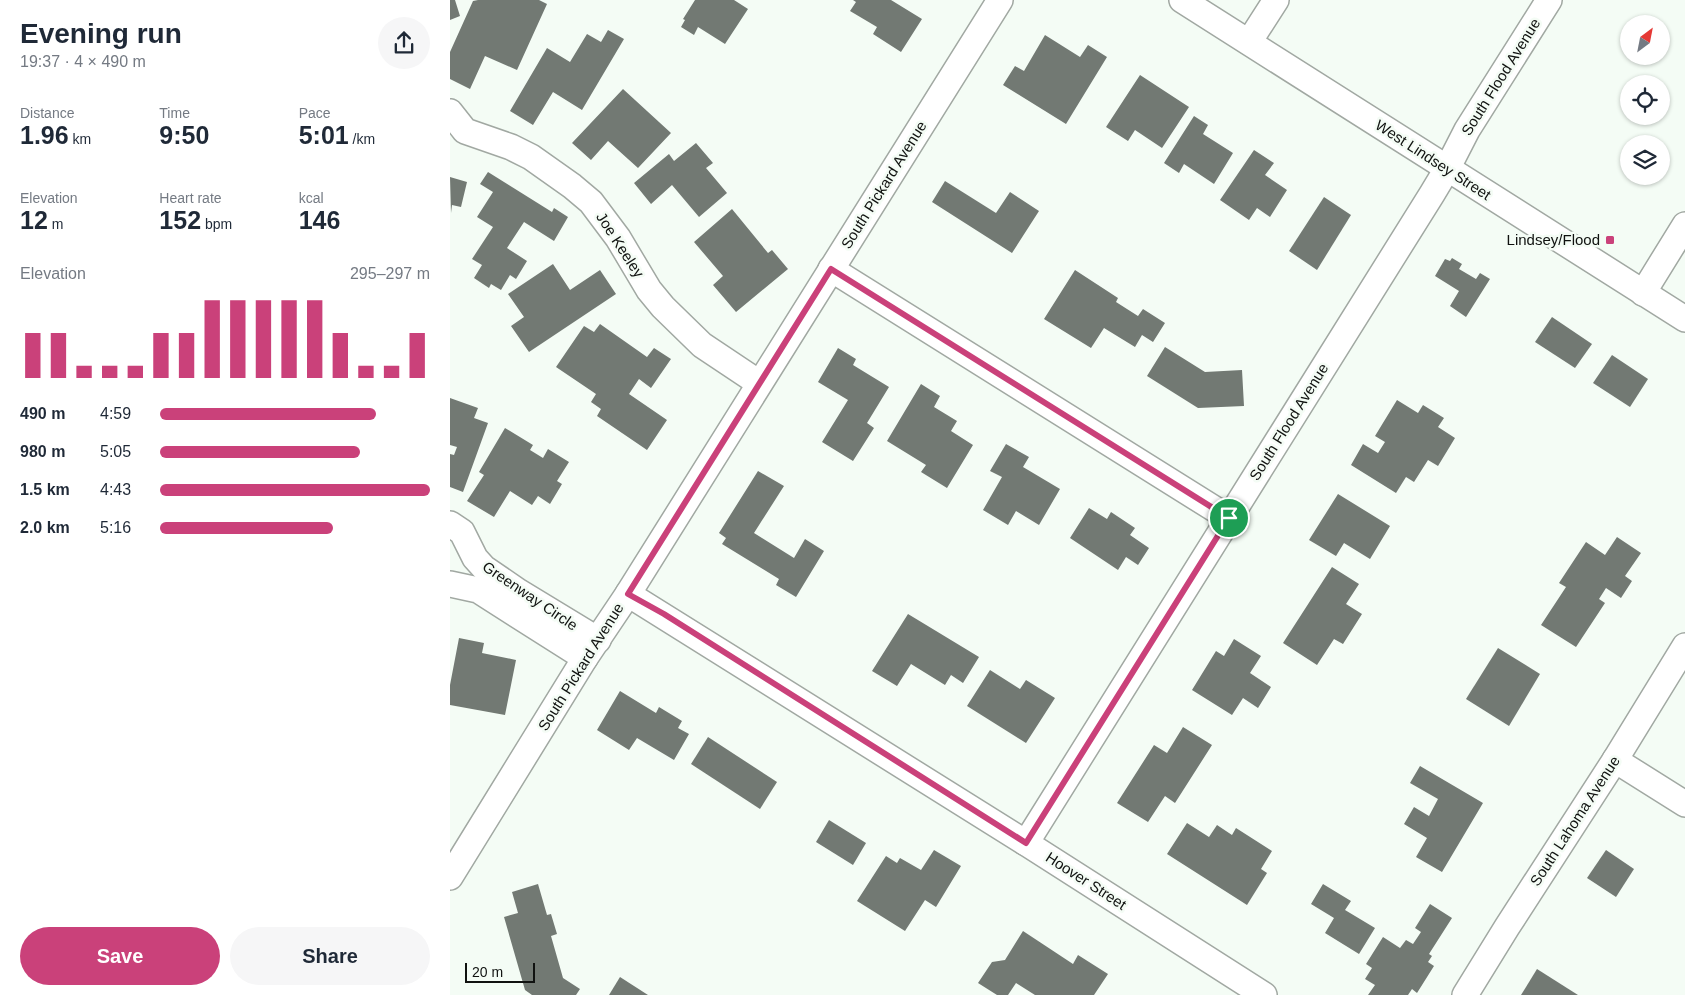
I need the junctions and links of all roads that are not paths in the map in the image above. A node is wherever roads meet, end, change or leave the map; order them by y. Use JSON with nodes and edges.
{"nodes":[{"id":1,"x":1000,"y":0,"type":"edge"},
{"id":2,"x":1182,"y":0,"type":"edge"},
{"id":3,"x":1276,"y":0,"type":"edge"},
{"id":4,"x":1549,"y":0,"type":"edge"},
{"id":5,"x":1249,"y":42,"type":"junction"},
{"id":6,"x":455,"y":127,"type":"edge"},
{"id":7,"x":1447,"y":169,"type":"junction"},
{"id":8,"x":1685,"y":225,"type":"edge"},
{"id":9,"x":831,"y":269,"type":"junction"},
{"id":10,"x":1643,"y":293,"type":"junction"},
{"id":11,"x":1685,"y":319,"type":"edge"},
{"id":12,"x":759,"y":383,"type":"junction"},
{"id":13,"x":1229,"y":518,"type":"junction"},
{"id":14,"x":450,"y":524,"type":"edge"},
{"id":15,"x":450,"y":584,"type":"edge"},
{"id":16,"x":628,"y":594,"type":"junction"},
{"id":17,"x":1685,"y":646,"type":"edge"},
{"id":18,"x":592,"y":649,"type":"junction"},
{"id":19,"x":1615,"y":760,"type":"junction"},
{"id":20,"x":1685,"y":804,"type":"edge"},
{"id":21,"x":1026,"y":843,"type":"junction"},
{"id":22,"x":450,"y":877,"type":"edge"},
{"id":23,"x":1264,"y":995,"type":"edge"},
{"id":24,"x":1465,"y":995,"type":"edge"}],
"edges":[{"from":1,"to":9,"type":"street","name":"South Pickard Avenue"},
{"from":2,"to":5,"type":"street","name":"West Lindsey Street"},
{"from":3,"to":5,"type":"street"},
{"from":4,"to":7,"type":"street","name":"South Flood Avenue"},
{"from":5,"to":7,"type":"street","name":"West Lindsey Street"},
{"from":6,"to":12,"type":"street","name":"Joe Keeley"},
{"from":7,"to":10,"type":"street","name":"West Lindsey Street"},
{"from":7,"to":13,"type":"street","name":"South Flood Avenue"},
{"from":8,"to":10,"type":"street"},
{"from":9,"to":12,"type":"street","name":"South Pickard Avenue"},
{"from":9,"to":13,"type":"street"},
{"from":10,"to":11,"type":"street","name":"West Lindsey Street"},
{"from":12,"to":16,"type":"street","name":"South Pickard Avenue"},
{"from":13,"to":21,"type":"street","name":"South Flood Avenue"},
{"from":14,"to":18,"type":"street","name":"Greenway Circle"},
{"from":15,"to":18,"type":"street","name":"Greenway Circle"},
{"from":16,"to":18,"type":"street","name":"South Pickard Avenue"},
{"from":16,"to":21,"type":"street","name":"Hoover Street"},
{"from":17,"to":19,"type":"street","name":"South Lahoma Avenue"},
{"from":18,"to":22,"type":"street","name":"South Pickard Avenue"},
{"from":19,"to":20,"type":"street"},
{"from":19,"to":24,"type":"street","name":"South Lahoma Avenue"},
{"from":21,"to":23,"type":"street","name":"Hoover Street"}]}
